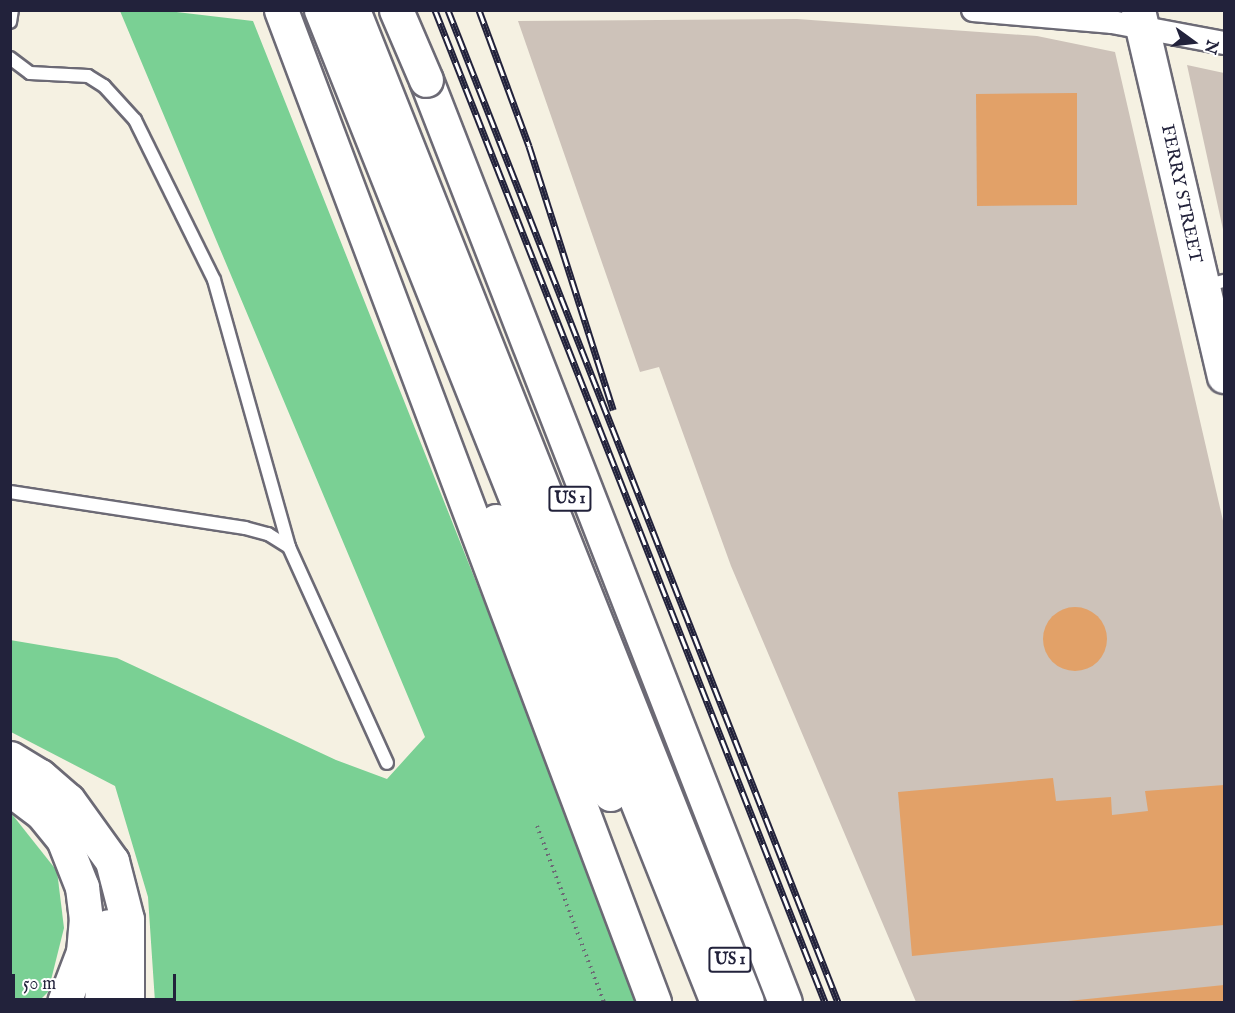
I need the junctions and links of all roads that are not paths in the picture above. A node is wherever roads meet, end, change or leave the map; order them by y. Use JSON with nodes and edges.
{"nodes":[{"id":1,"x":12,"y":10,"type":"edge"},
{"id":2,"x":281,"y":10,"type":"edge"},
{"id":3,"x":321,"y":10,"type":"edge"},
{"id":4,"x":352,"y":10,"type":"edge"},
{"id":5,"x":389,"y":10,"type":"edge"},
{"id":6,"x":397,"y":10,"type":"edge"},
{"id":7,"x":973,"y":10,"type":"edge"},
{"id":8,"x":1141,"y":19,"type":"edge"},
{"id":9,"x":10,"y":21,"type":"edge"},
{"id":10,"x":1224,"y":43,"type":"edge"},
{"id":11,"x":10,"y":58,"type":"edge"},
{"id":12,"x":420,"y":82,"type":"junction"},
{"id":13,"x":361,"y":218,"type":"junction"},
{"id":14,"x":1212,"y":284,"type":"edge"},
{"id":15,"x":1224,"y":376,"type":"edge"},
{"id":16,"x":10,"y":492,"type":"edge"},
{"id":17,"x":289,"y":547,"type":"junction"},
{"id":18,"x":10,"y":758,"type":"edge"},
{"id":19,"x":387,"y":763,"type":"dead end"},
{"id":20,"x":10,"y":789,"type":"edge"},
{"id":21,"x":79,"y":815,"type":"junction"},
{"id":22,"x":713,"y":918,"type":"junction"},
{"id":23,"x":64,"y":1002,"type":"edge"},
{"id":24,"x":101,"y":1002,"type":"edge"},
{"id":25,"x":127,"y":1002,"type":"edge"},
{"id":26,"x":654,"y":1002,"type":"edge"},
{"id":27,"x":699,"y":1002,"type":"edge"},
{"id":28,"x":717,"y":1002,"type":"edge"},
{"id":29,"x":747,"y":1002,"type":"edge"},
{"id":30,"x":785,"y":1002,"type":"edge"}],
"edges":[{"from":1,"to":9,"type":"lane"},
{"from":2,"to":13,"type":"main road","number":"US 1"},
{"from":3,"to":28,"type":"main road"},
{"from":4,"to":22,"type":"main road"},
{"from":5,"to":6,"type":"street"},
{"from":5,"to":12,"type":"main road","number":"US 1"},
{"from":6,"to":12,"type":"main road","bridge":true},
{"from":7,"to":8,"type":"street"},
{"from":8,"to":10,"type":"street"},
{"from":8,"to":14,"type":"main road","name":"FERRY STREET"},
{"from":11,"to":17,"type":"lane"},
{"from":12,"to":22,"type":"main road","number":"US 1"},
{"from":12,"to":30,"type":"main road"},
{"from":13,"to":26,"type":"main road"},
{"from":13,"to":27,"type":"main road","number":"US 1"},
{"from":14,"to":15,"type":"main road","name":"FERRY STREET"},
{"from":16,"to":17,"type":"lane"},
{"from":17,"to":19,"type":"lane"},
{"from":18,"to":21,"type":"main road"},
{"from":20,"to":23,"type":"main road"},
{"from":21,"to":24,"type":"main road"},
{"from":21,"to":25,"type":"main road"},
{"from":22,"to":29,"type":"main road","number":"US 1"}]}
